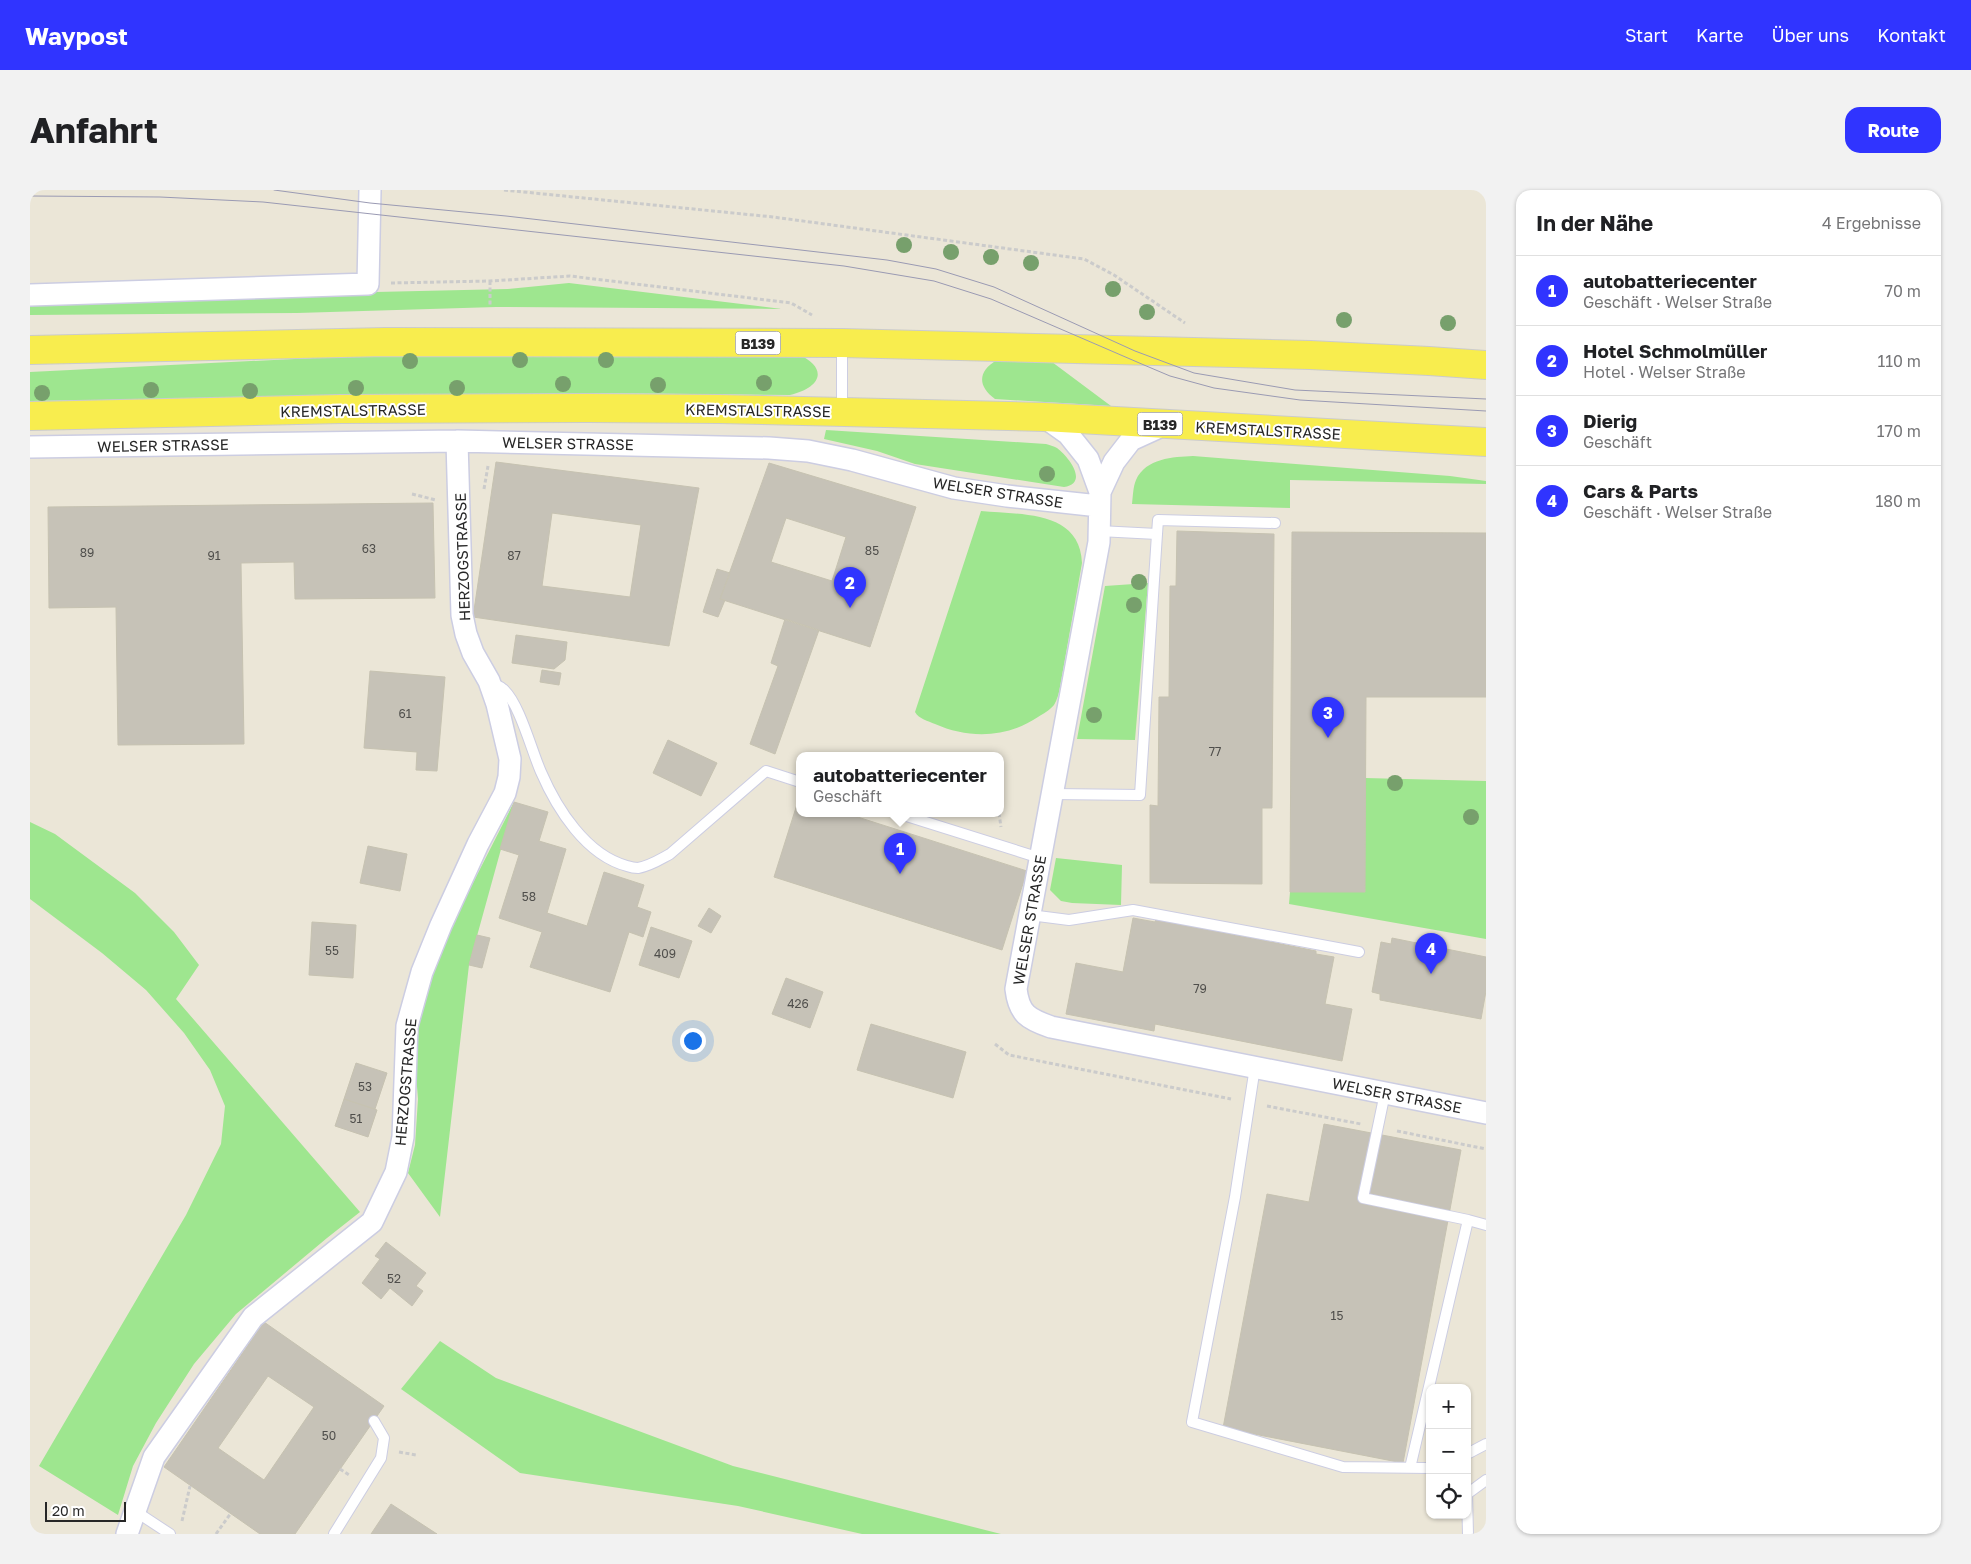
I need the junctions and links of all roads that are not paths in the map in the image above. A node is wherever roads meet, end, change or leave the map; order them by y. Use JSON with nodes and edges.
{"nodes":[{"id":1,"x":370,"y":190,"type":"edge"},
{"id":2,"x":30,"y":295,"type":"edge"},
{"id":3,"x":842,"y":343,"type":"junction"},
{"id":4,"x":30,"y":350,"type":"edge"},
{"id":5,"x":1486,"y":365,"type":"edge"},
{"id":6,"x":842,"y":412,"type":"junction"},
{"id":7,"x":30,"y":416,"type":"edge"},
{"id":8,"x":1044,"y":417,"type":"junction"},
{"id":9,"x":1167,"y":424,"type":"junction"},
{"id":10,"x":457,"y":441,"type":"junction"},
{"id":11,"x":1486,"y":442,"type":"edge"},
{"id":12,"x":30,"y":447,"type":"edge"},
{"id":13,"x":1099,"y":499,"type":"junction"},
{"id":14,"x":1275,"y":523,"type":"dead end"},
{"id":15,"x":1099,"y":532,"type":"junction"},
{"id":16,"x":1157,"y":534,"type":"junction"},
{"id":17,"x":488,"y":681,"type":"junction"},
{"id":18,"x":796,"y":781,"type":"edge"},
{"id":19,"x":1052,"y":794,"type":"junction"},
{"id":20,"x":910,"y":817,"type":"edge"},
{"id":21,"x":1040,"y":858,"type":"junction"},
{"id":22,"x":1030,"y":915,"type":"junction"},
{"id":23,"x":1359,"y":952,"type":"dead end"},
{"id":24,"x":1256,"y":1067,"type":"junction"},
{"id":25,"x":1385,"y":1093,"type":"junction"},
{"id":26,"x":1486,"y":1113,"type":"edge"},
{"id":27,"x":1468,"y":1220,"type":"junction"},
{"id":28,"x":1486,"y":1224,"type":"edge"},
{"id":29,"x":374,"y":1421,"type":"dead end"},
{"id":30,"x":1486,"y":1444,"type":"edge"},
{"id":31,"x":1471,"y":1452,"type":"edge"},
{"id":32,"x":1410,"y":1468,"type":"junction"},
{"id":33,"x":1426,"y":1468,"type":"edge"},
{"id":34,"x":1486,"y":1480,"type":"edge"},
{"id":35,"x":135,"y":1511,"type":"junction"},
{"id":36,"x":127,"y":1534,"type":"edge"},
{"id":37,"x":170,"y":1534,"type":"edge"},
{"id":38,"x":334,"y":1534,"type":"edge"},
{"id":39,"x":1468,"y":1534,"type":"edge"}],
"edges":[{"from":1,"to":2,"type":"street"},
{"from":3,"to":4,"type":"main road","number":"B139"},
{"from":3,"to":5,"type":"main road","number":"B139"},
{"from":3,"to":6,"type":"lane"},
{"from":6,"to":7,"type":"main road","name":"KREMSTALSTRASSE","number":"B139"},
{"from":6,"to":8,"type":"main road","name":"KREMSTALSTRASSE","number":"B139"},
{"from":8,"to":9,"type":"main road","name":"KREMSTALSTRASSE","number":"B139"},
{"from":8,"to":13,"type":"street","name":"WELSER STRASSE"},
{"from":9,"to":11,"type":"main road","name":"KREMSTALSTRASSE","number":"B139"},
{"from":9,"to":13,"type":"street","name":"WELSER STRASSE"},
{"from":10,"to":12,"type":"street","name":"WELSER STRASSE"},
{"from":10,"to":13,"type":"street","name":"WELSER STRASSE"},
{"from":10,"to":17,"type":"street","name":"HERZOGSTRASSE"},
{"from":13,"to":15,"type":"street","name":"WELSER STRASSE"},
{"from":14,"to":16,"type":"lane"},
{"from":15,"to":16,"type":"lane"},
{"from":15,"to":19,"type":"street","name":"WELSER STRASSE"},
{"from":16,"to":19,"type":"lane"},
{"from":17,"to":18,"type":"lane"},
{"from":17,"to":35,"type":"street","name":"HERZOGSTRASSE"},
{"from":19,"to":21,"type":"street","name":"WELSER STRASSE"},
{"from":20,"to":21,"type":"lane"},
{"from":21,"to":22,"type":"street","name":"WELSER STRASSE"},
{"from":22,"to":23,"type":"lane"},
{"from":22,"to":24,"type":"street","name":"WELSER STRASSE"},
{"from":24,"to":25,"type":"street","name":"WELSER STRASSE"},
{"from":24,"to":32,"type":"lane"},
{"from":25,"to":26,"type":"street","name":"WELSER STRASSE"},
{"from":25,"to":27,"type":"lane"},
{"from":27,"to":28,"type":"lane"},
{"from":27,"to":32,"type":"lane"},
{"from":29,"to":38,"type":"lane"},
{"from":30,"to":31,"type":"lane"},
{"from":32,"to":33,"type":"lane"},
{"from":34,"to":39,"type":"lane"},
{"from":35,"to":36,"type":"street","name":"HERZOGSTRASSE"},
{"from":35,"to":37,"type":"lane"}]}
